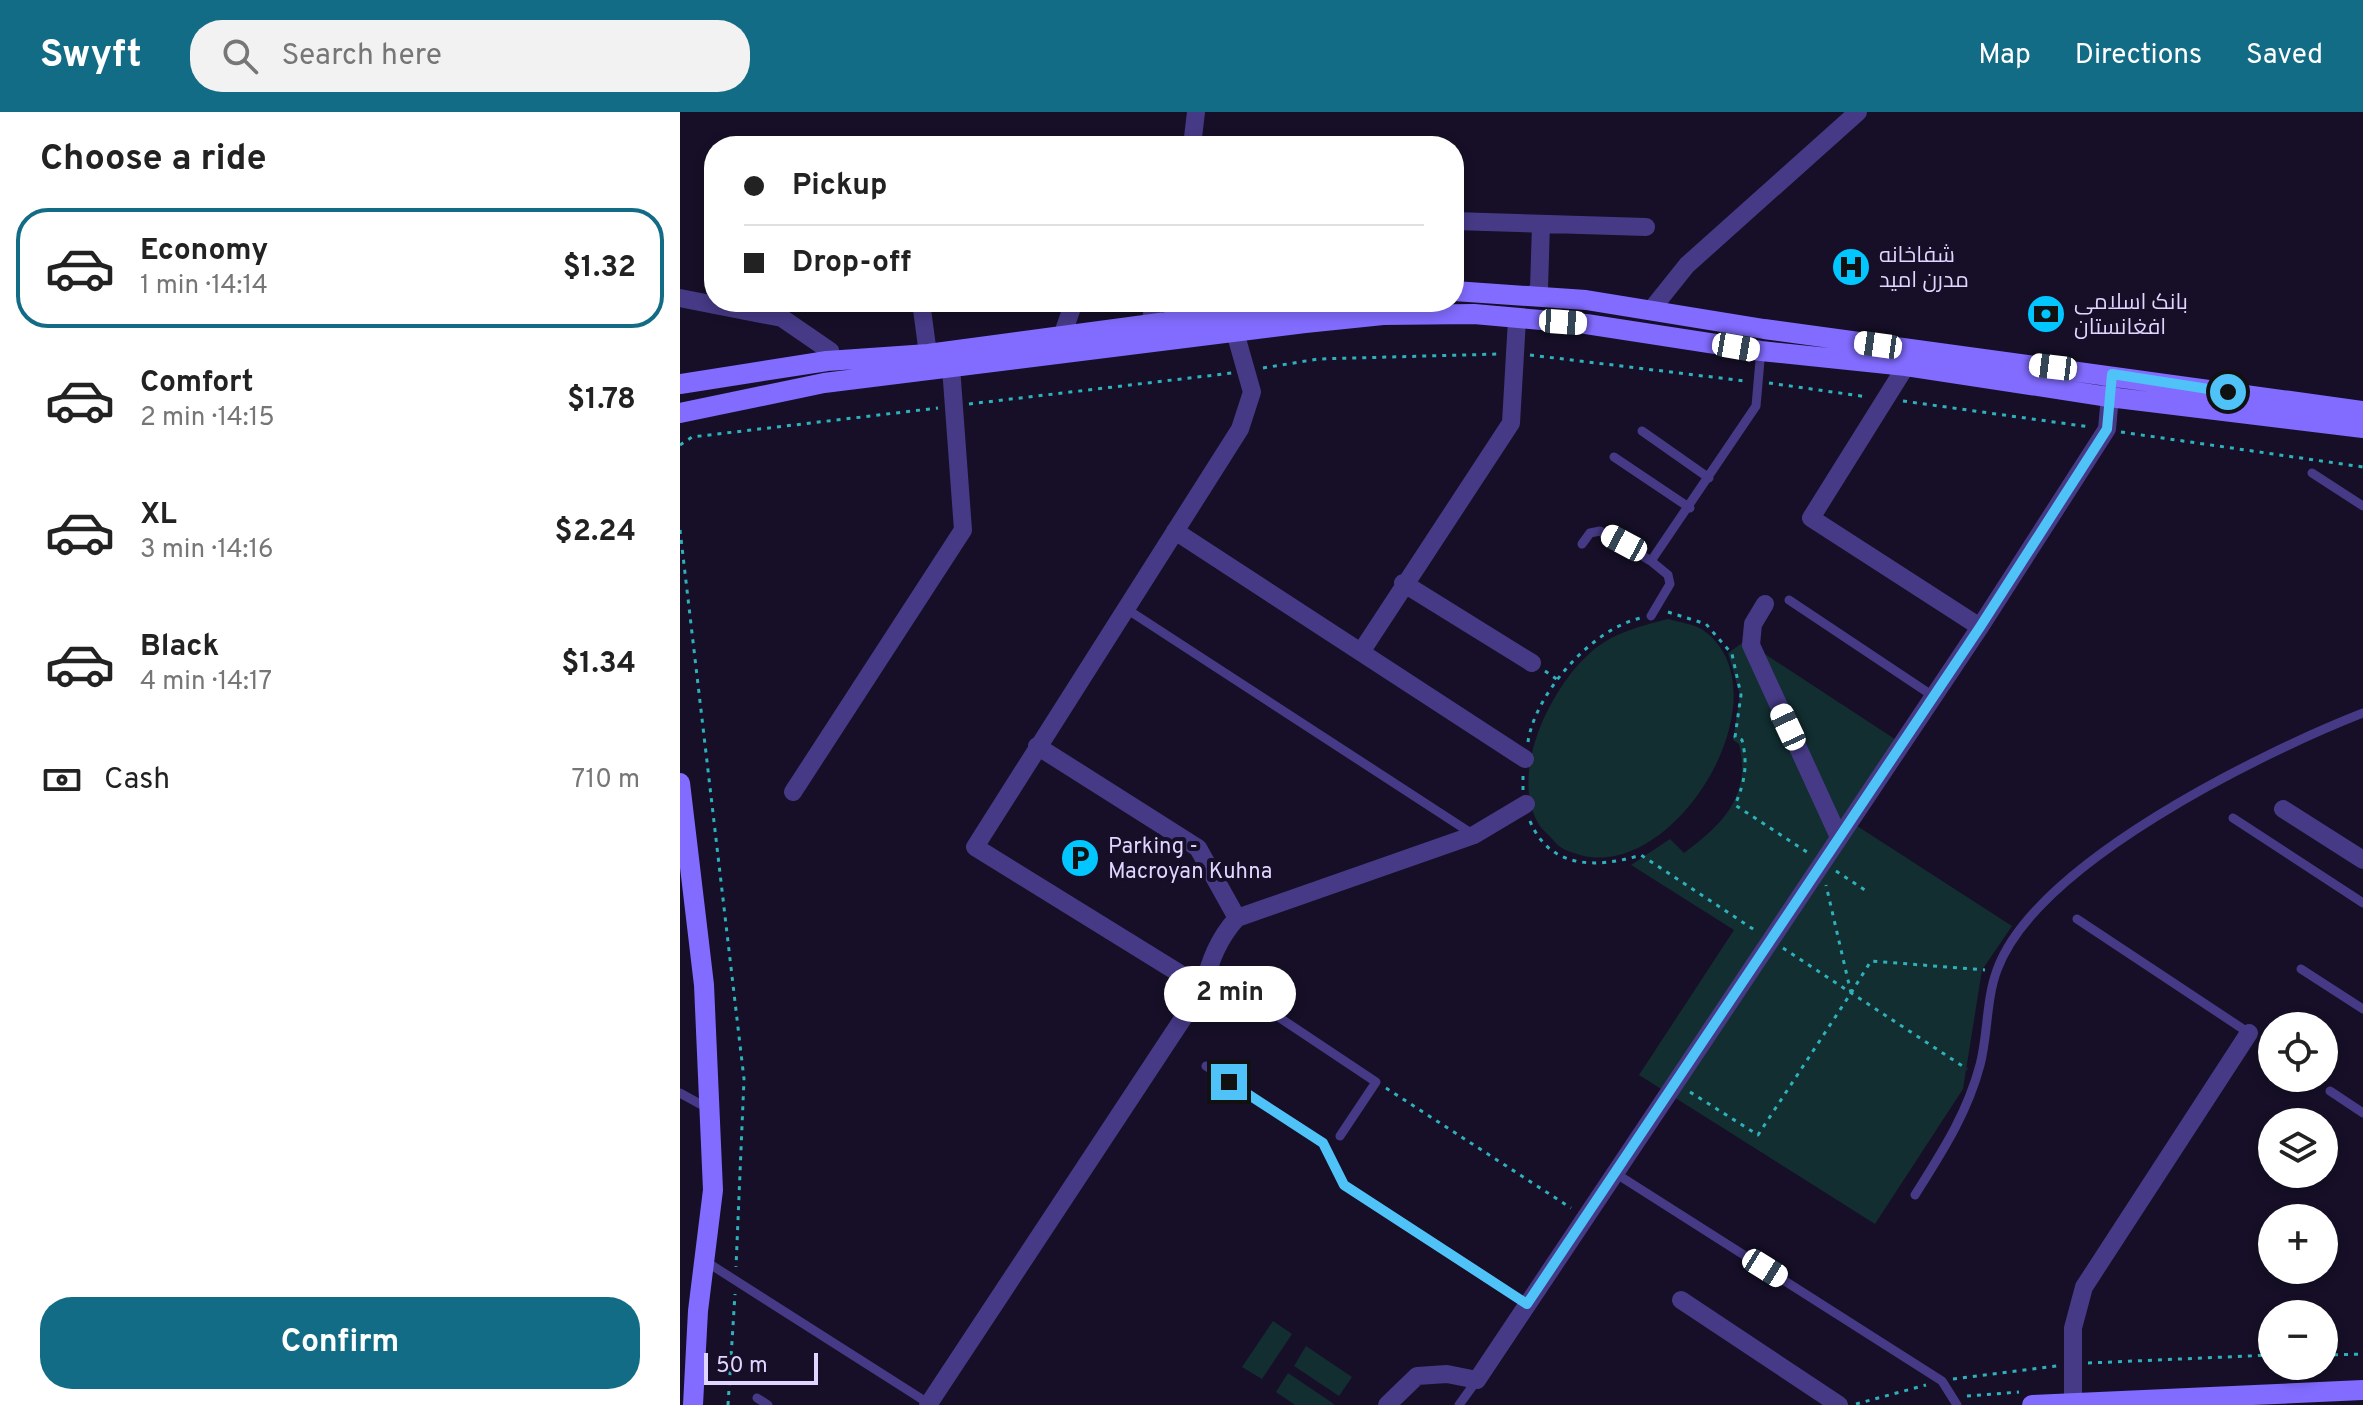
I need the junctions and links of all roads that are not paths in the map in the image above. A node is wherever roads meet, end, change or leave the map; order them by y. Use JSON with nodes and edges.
{"nodes":[{"id":1,"x":1196,"y":112,"type":"edge"},
{"id":2,"x":1858,"y":112,"type":"edge"},
{"id":3,"x":1193,"y":136,"type":"edge"},
{"id":4,"x":1464,"y":221,"type":"edge"},
{"id":5,"x":1541,"y":224,"type":"junction"},
{"id":6,"x":1646,"y":227,"type":"dead end"},
{"id":7,"x":1464,"y":292,"type":"edge"},
{"id":8,"x":1531,"y":296,"type":"junction"},
{"id":9,"x":680,"y":298,"type":"edge"},
{"id":10,"x":704,"y":303,"type":"edge"},
{"id":11,"x":1651,"y":310,"type":"junction"},
{"id":12,"x":751,"y":312,"type":"edge"},
{"id":13,"x":922,"y":312,"type":"edge"},
{"id":14,"x":1070,"y":312,"type":"edge"},
{"id":15,"x":1154,"y":312,"type":"edge"},
{"id":16,"x":1264,"y":312,"type":"edge"},
{"id":17,"x":1517,"y":319,"type":"junction"},
{"id":18,"x":1764,"y":329,"type":"junction"},
{"id":19,"x":1235,"y":332,"type":"junction"},
{"id":20,"x":1150,"y":334,"type":"junction"},
{"id":21,"x":1062,"y":336,"type":"junction"},
{"id":22,"x":1761,"y":351,"type":"junction"},
{"id":23,"x":928,"y":354,"type":"junction"},
{"id":24,"x":827,"y":361,"type":"junction"},
{"id":25,"x":1906,"y":366,"type":"junction"},
{"id":26,"x":951,"y":367,"type":"junction"},
{"id":27,"x":2112,"y":374,"type":"junction"},
{"id":28,"x":680,"y":384,"type":"edge"},
{"id":29,"x":2109,"y":397,"type":"junction"},
{"id":30,"x":2363,"y":411,"type":"edge"},
{"id":31,"x":680,"y":413,"type":"edge"},
{"id":32,"x":2363,"y":428,"type":"edge"},
{"id":33,"x":1642,"y":431,"type":"dead end"},
{"id":34,"x":1614,"y":457,"type":"dead end"},
{"id":35,"x":2312,"y":473,"type":"dead end"},
{"id":36,"x":1709,"y":478,"type":"junction"},
{"id":37,"x":2363,"y":506,"type":"edge"},
{"id":38,"x":1690,"y":508,"type":"junction"},
{"id":39,"x":1175,"y":531,"type":"junction"},
{"id":40,"x":1582,"y":544,"type":"dead end"},
{"id":41,"x":1651,"y":561,"type":"junction"},
{"id":42,"x":1403,"y":583,"type":"junction"},
{"id":43,"x":1789,"y":600,"type":"dead end"},
{"id":44,"x":1765,"y":604,"type":"dead end"},
{"id":45,"x":1125,"y":608,"type":"junction"},
{"id":46,"x":1651,"y":616,"type":"road end"},
{"id":47,"x":1980,"y":627,"type":"junction"},
{"id":48,"x":1361,"y":652,"type":"junction"},
{"id":49,"x":1532,"y":663,"type":"dead end"},
{"id":50,"x":1933,"y":696,"type":"junction"},
{"id":51,"x":2363,"y":713,"type":"edge"},
{"id":52,"x":1037,"y":746,"type":"junction"},
{"id":53,"x":1525,"y":759,"type":"road end"},
{"id":54,"x":680,"y":783,"type":"edge"},
{"id":55,"x":793,"y":792,"type":"dead end"},
{"id":56,"x":1526,"y":804,"type":"road end"},
{"id":57,"x":2283,"y":809,"type":"dead end"},
{"id":58,"x":2233,"y":818,"type":"dead end"},
{"id":59,"x":1474,"y":835,"type":"junction"},
{"id":60,"x":1838,"y":835,"type":"junction"},
{"id":61,"x":2363,"y":860,"type":"edge"},
{"id":62,"x":680,"y":876,"type":"edge"},
{"id":63,"x":2363,"y":903,"type":"edge"},
{"id":64,"x":1237,"y":918,"type":"junction"},
{"id":65,"x":2077,"y":919,"type":"dead end"},
{"id":66,"x":2301,"y":969,"type":"dead end"},
{"id":67,"x":1205,"y":979,"type":"junction"},
{"id":68,"x":2363,"y":1009,"type":"edge"},
{"id":69,"x":2249,"y":1033,"type":"joint"},
{"id":70,"x":1206,"y":1066,"type":"dead end"},
{"id":71,"x":2332,"y":1092,"type":"edge"},
{"id":72,"x":680,"y":1093,"type":"edge"},
{"id":73,"x":700,"y":1104,"type":"junction"},
{"id":74,"x":2363,"y":1113,"type":"edge"},
{"id":75,"x":1340,"y":1136,"type":"dead end"},
{"id":76,"x":1614,"y":1172,"type":"junction"},
{"id":77,"x":1915,"y":1195,"type":"dead end"},
{"id":78,"x":705,"y":1261,"type":"junction"},
{"id":79,"x":1681,"y":1300,"type":"dead end"},
{"id":80,"x":1527,"y":1304,"type":"junction"},
{"id":81,"x":1477,"y":1380,"type":"junction"},
{"id":82,"x":2363,"y":1390,"type":"edge"},
{"id":83,"x":757,"y":1398,"type":"dead end"},
{"id":84,"x":2073,"y":1403,"type":"edge"},
{"id":85,"x":928,"y":1404,"type":"edge"},
{"id":86,"x":682,"y":1405,"type":"edge"},
{"id":87,"x":693,"y":1405,"type":"edge"},
{"id":88,"x":768,"y":1405,"type":"edge"},
{"id":89,"x":1387,"y":1405,"type":"edge"},
{"id":90,"x":1459,"y":1405,"type":"edge"},
{"id":91,"x":1839,"y":1405,"type":"edge"},
{"id":92,"x":1957,"y":1405,"type":"edge"},
{"id":93,"x":2032,"y":1405,"type":"edge"}],
"edges":[{"from":1,"to":3,"type":"street"},
{"from":2,"to":11,"type":"street"},
{"from":4,"to":5,"type":"street"},
{"from":5,"to":6,"type":"street"},
{"from":5,"to":8,"type":"street"},
{"from":7,"to":8,"type":"main road"},
{"from":8,"to":11,"type":"main road"},
{"from":9,"to":10,"type":"street"},
{"from":11,"to":18,"type":"main road"},
{"from":12,"to":24,"type":"street"},
{"from":13,"to":23,"type":"street"},
{"from":14,"to":21,"type":"street"},
{"from":15,"to":20,"type":"street"},
{"from":16,"to":20,"type":"main road"},
{"from":17,"to":19,"type":"main road"},
{"from":17,"to":22,"type":"main road"},
{"from":17,"to":42,"type":"street"},
{"from":18,"to":22,"type":"lane"},
{"from":18,"to":27,"type":"main road"},
{"from":19,"to":20,"type":"main road"},
{"from":19,"to":39,"type":"street"},
{"from":20,"to":21,"type":"main road"},
{"from":20,"to":26,"type":"main road"},
{"from":21,"to":23,"type":"main road"},
{"from":22,"to":25,"type":"main road"},
{"from":22,"to":36,"type":"lane"},
{"from":23,"to":24,"type":"main road"},
{"from":24,"to":28,"type":"main road"},
{"from":25,"to":29,"type":"main road"},
{"from":25,"to":47,"type":"street"},
{"from":26,"to":31,"type":"main road"},
{"from":26,"to":55,"type":"street"},
{"from":27,"to":29,"type":"street"},
{"from":27,"to":30,"type":"main road"},
{"from":29,"to":32,"type":"main road"},
{"from":29,"to":47,"type":"street"},
{"from":33,"to":36,"type":"lane"},
{"from":34,"to":38,"type":"lane"},
{"from":35,"to":37,"type":"lane"},
{"from":36,"to":38,"type":"lane"},
{"from":38,"to":41,"type":"lane"},
{"from":39,"to":45,"type":"street"},
{"from":39,"to":48,"type":"street"},
{"from":40,"to":41,"type":"lane"},
{"from":41,"to":46,"type":"lane"},
{"from":42,"to":48,"type":"street"},
{"from":42,"to":49,"type":"street"},
{"from":43,"to":50,"type":"lane"},
{"from":44,"to":60,"type":"street"},
{"from":45,"to":52,"type":"street"},
{"from":45,"to":59,"type":"lane"},
{"from":47,"to":50,"type":"street"},
{"from":48,"to":53,"type":"street"},
{"from":50,"to":60,"type":"street"},
{"from":51,"to":77,"type":"lane"},
{"from":52,"to":64,"type":"street"},
{"from":52,"to":67,"type":"street"},
{"from":54,"to":78,"type":"main road"},
{"from":56,"to":59,"type":"street"},
{"from":57,"to":61,"type":"street"},
{"from":58,"to":63,"type":"lane"},
{"from":59,"to":64,"type":"street"},
{"from":60,"to":76,"type":"street"},
{"from":62,"to":73,"type":"main road"},
{"from":64,"to":67,"type":"street"},
{"from":65,"to":69,"type":"lane"},
{"from":66,"to":68,"type":"lane"},
{"from":67,"to":75,"type":"lane"},
{"from":67,"to":85,"type":"street"},
{"from":69,"to":84,"type":"street"},
{"from":70,"to":80,"type":"lane"},
{"from":71,"to":74,"type":"lane"},
{"from":72,"to":73,"type":"lane"},
{"from":73,"to":86,"type":"main road"},
{"from":76,"to":80,"type":"street"},
{"from":76,"to":92,"type":"lane"},
{"from":78,"to":85,"type":"lane"},
{"from":78,"to":87,"type":"main road"},
{"from":79,"to":91,"type":"street"},
{"from":80,"to":81,"type":"street"},
{"from":81,"to":89,"type":"street"},
{"from":81,"to":90,"type":"lane"},
{"from":82,"to":84,"type":"main road"},
{"from":83,"to":88,"type":"lane"},
{"from":84,"to":93,"type":"main road"}]}
